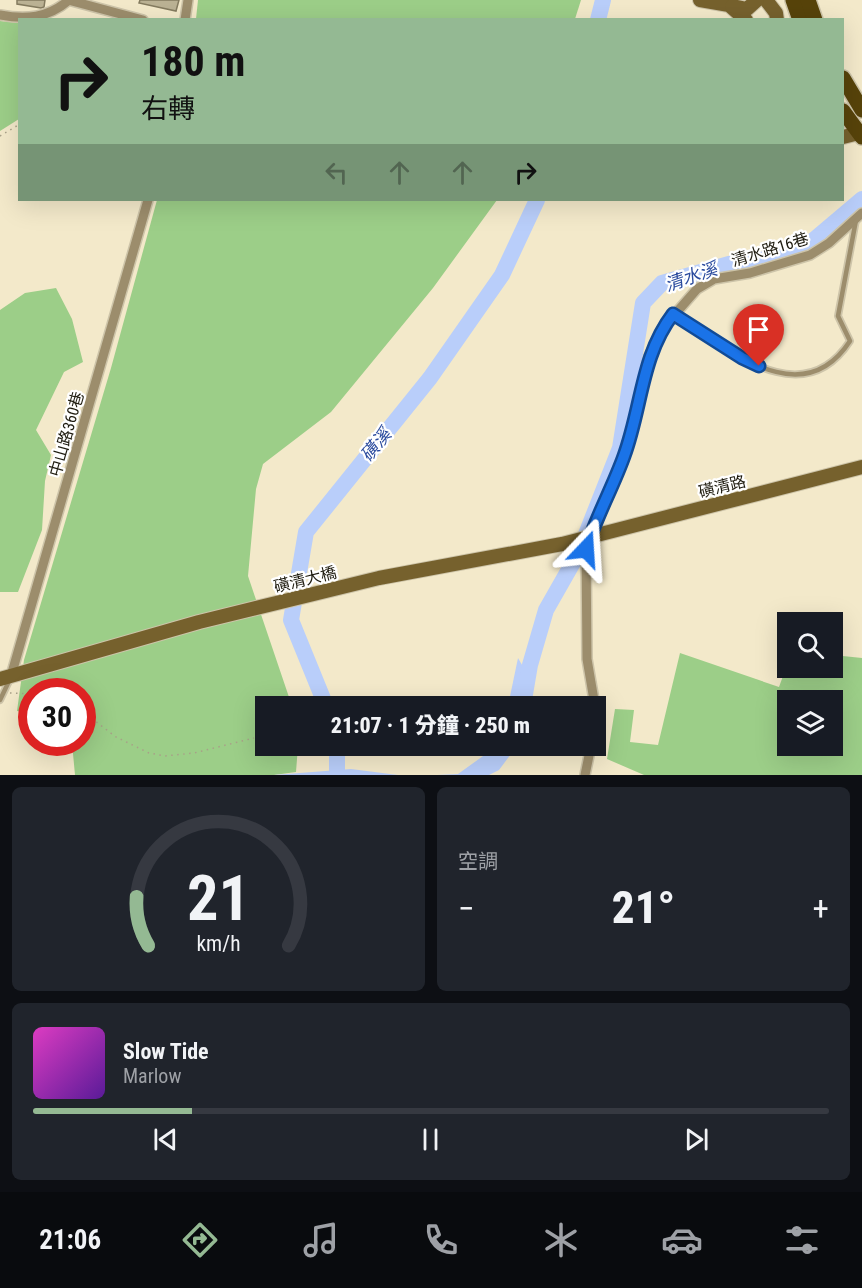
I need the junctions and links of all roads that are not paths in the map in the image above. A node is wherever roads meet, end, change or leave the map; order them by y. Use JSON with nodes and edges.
{"nodes":[{"id":1,"x":69,"y":0,"type":"edge"},
{"id":2,"x":188,"y":0,"type":"edge"},
{"id":3,"x":700,"y":0,"type":"edge"},
{"id":4,"x":758,"y":0,"type":"edge"},
{"id":5,"x":765,"y":0,"type":"edge"},
{"id":6,"x":729,"y":5,"type":"junction"},
{"id":7,"x":0,"y":15,"type":"edge"},
{"id":8,"x":55,"y":15,"type":"edge"},
{"id":9,"x":136,"y":18,"type":"edge"},
{"id":10,"x":185,"y":18,"type":"edge"},
{"id":11,"x":744,"y":18,"type":"edge"},
{"id":12,"x":777,"y":18,"type":"edge"},
{"id":13,"x":848,"y":101,"type":"edge"},
{"id":14,"x":861,"y":135,"type":"edge"},
{"id":15,"x":844,"y":137,"type":"edge"},
{"id":16,"x":148,"y":201,"type":"edge"},
{"id":17,"x":859,"y":216,"type":"edge"},
{"id":18,"x":673,"y":314,"type":"junction"},
{"id":19,"x":862,"y":467,"type":"edge"},
{"id":20,"x":590,"y":536,"type":"junction"},
{"id":21,"x":5,"y":683,"type":"edge"},
{"id":22,"x":593,"y":696,"type":"edge"},
{"id":23,"x":0,"y":700,"type":"edge"},
{"id":24,"x":589,"y":756,"type":"edge"},
{"id":25,"x":585,"y":775,"type":"edge"}],
"edges":[{"from":1,"to":8,"type":"street"},
{"from":1,"to":9,"type":"street"},
{"from":2,"to":10,"type":"street"},
{"from":3,"to":6,"type":"street"},
{"from":4,"to":6,"type":"street"},
{"from":5,"to":12,"type":"street"},
{"from":6,"to":11,"type":"street"},
{"from":7,"to":8,"type":"street"},
{"from":13,"to":14,"type":"main road"},
{"from":14,"to":15,"type":"street"},
{"from":16,"to":21,"type":"street","name":"中山路360巷"},
{"from":17,"to":18,"type":"street","name":"清水路16巷"},
{"from":17,"to":18,"type":"lane"},
{"from":18,"to":20,"type":"street","name":"清水路16巷"},
{"from":19,"to":20,"type":"street","name":"磺清路"},
{"from":20,"to":21,"type":"street","name":"磺清大橋"},
{"from":20,"to":22,"type":"street","name":"清水路16巷"},
{"from":21,"to":23,"type":"lane"},
{"from":24,"to":25,"type":"street"}]}
